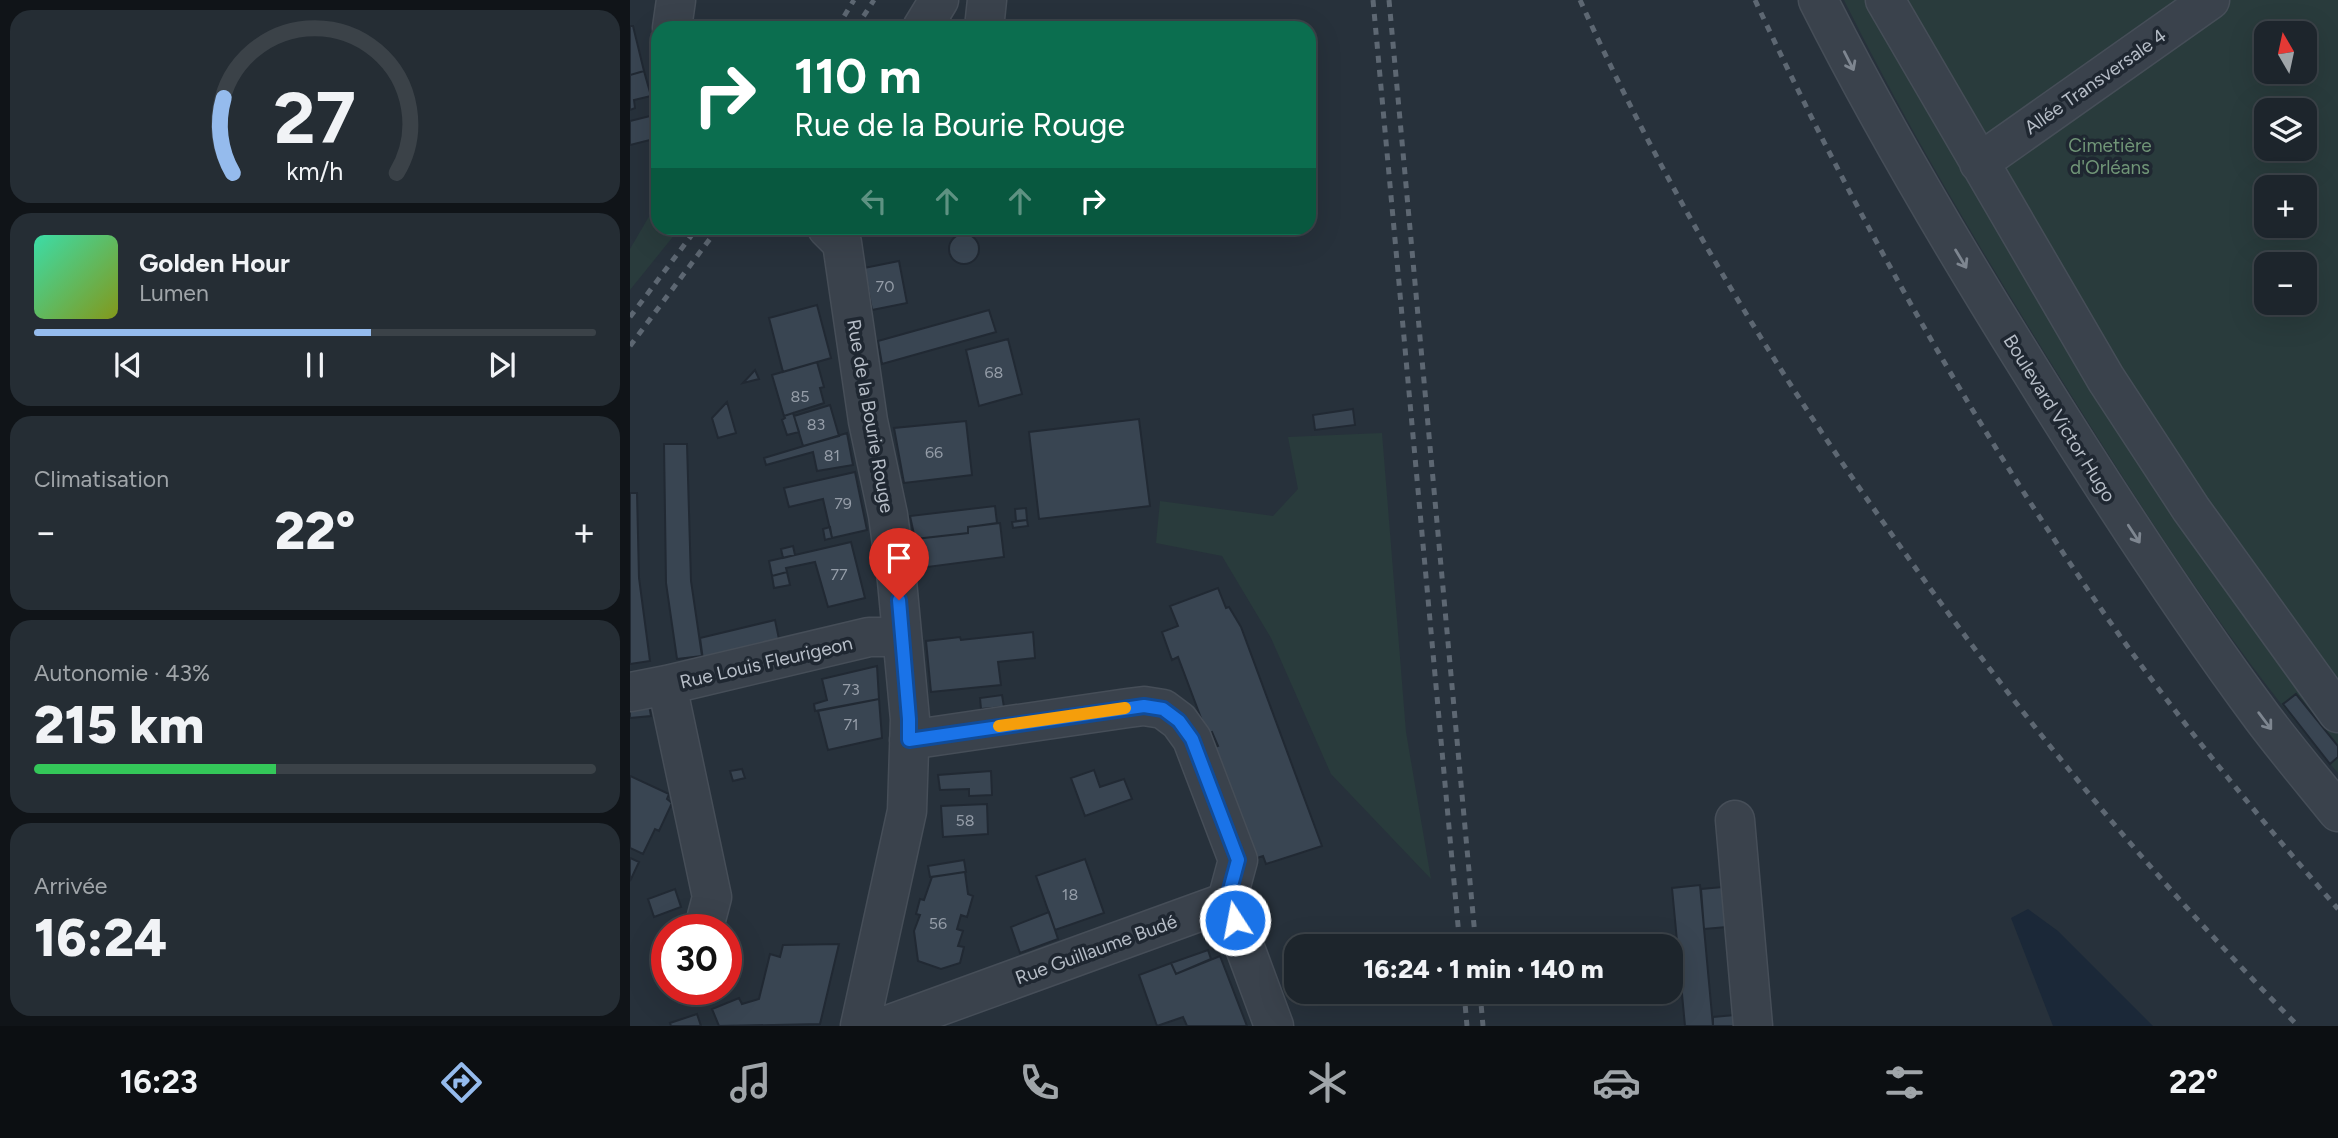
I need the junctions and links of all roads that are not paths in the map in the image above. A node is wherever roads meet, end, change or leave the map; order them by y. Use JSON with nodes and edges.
{"nodes":[{"id":1,"x":676,"y":0,"type":"edge"},
{"id":2,"x":939,"y":0,"type":"edge"},
{"id":3,"x":987,"y":0,"type":"edge"},
{"id":4,"x":1818,"y":0,"type":"edge"},
{"id":5,"x":1885,"y":0,"type":"edge"},
{"id":6,"x":2210,"y":0,"type":"edge"},
{"id":7,"x":673,"y":21,"type":"edge"},
{"id":8,"x":926,"y":21,"type":"edge"},
{"id":9,"x":985,"y":21,"type":"edge"},
{"id":10,"x":1979,"y":163,"type":"junction"},
{"id":11,"x":838,"y":235,"type":"edge"},
{"id":12,"x":902,"y":637,"type":"junction"},
{"id":13,"x":667,"y":685,"type":"junction"},
{"id":14,"x":630,"y":692,"type":"edge"},
{"id":15,"x":2334,"y":701,"type":"edge"},
{"id":16,"x":909,"y":740,"type":"junction"},
{"id":17,"x":2338,"y":812,"type":"edge"},
{"id":18,"x":1735,"y":820,"type":"dead end"},
{"id":19,"x":1225,"y":908,"type":"junction"},
{"id":20,"x":708,"y":914,"type":"edge"},
{"id":21,"x":869,"y":1023,"type":"edge"},
{"id":22,"x":1274,"y":1026,"type":"edge"},
{"id":23,"x":1753,"y":1026,"type":"edge"}],
"edges":[{"from":1,"to":7,"type":"street"},
{"from":2,"to":8,"type":"street"},
{"from":3,"to":9,"type":"street"},
{"from":4,"to":17,"type":"street","name":"Boulevard Victor Hugo","one_way":true},
{"from":5,"to":10,"type":"street"},
{"from":6,"to":10,"type":"street","name":"Allée Transversale 4"},
{"from":10,"to":15,"type":"street"},
{"from":11,"to":12,"type":"street","name":"Rue de la Bourie Rouge"},
{"from":12,"to":13,"type":"street","name":"Rue Louis Fleurigeon"},
{"from":12,"to":16,"type":"street","name":"Rue de la Bourie Rouge"},
{"from":13,"to":14,"type":"street","name":"Rue Louis Fleurigeon"},
{"from":13,"to":20,"type":"street"},
{"from":16,"to":19,"type":"street"},
{"from":16,"to":21,"type":"street","name":"Rue de la Bourie Rouge"},
{"from":18,"to":23,"type":"street"},
{"from":19,"to":21,"type":"street","name":"Rue Guillaume Budé"},
{"from":19,"to":22,"type":"street"}]}
